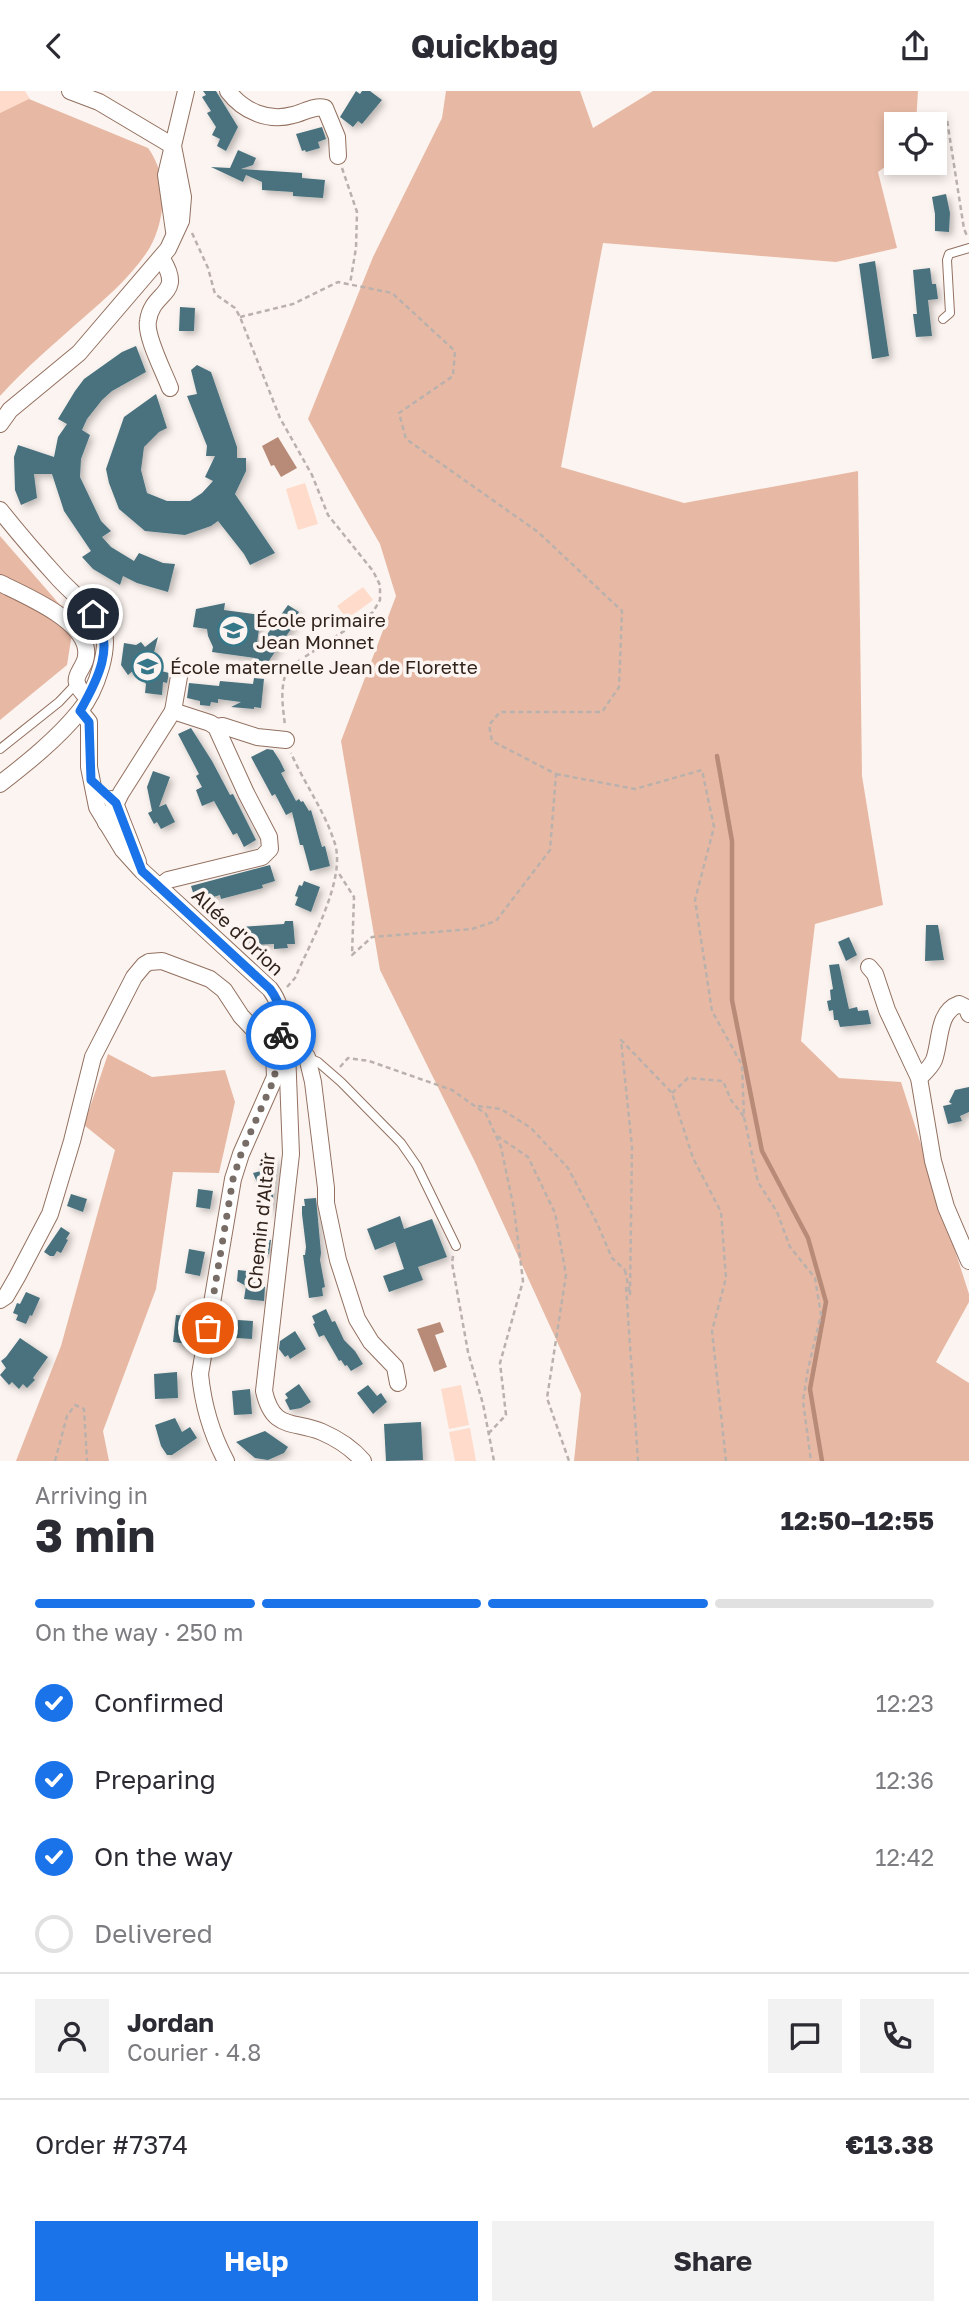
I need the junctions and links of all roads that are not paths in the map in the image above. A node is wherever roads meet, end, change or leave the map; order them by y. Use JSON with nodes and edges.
{"nodes":[{"id":1,"x":70,"y":91,"type":"edge"},
{"id":2,"x":186,"y":91,"type":"edge"},
{"id":3,"x":229,"y":91,"type":"edge"},
{"id":4,"x":100,"y":97,"type":"edge"},
{"id":5,"x":173,"y":146,"type":"junction"},
{"id":6,"x":338,"y":156,"type":"road end"},
{"id":7,"x":969,"y":248,"type":"edge"},
{"id":8,"x":162,"y":259,"type":"junction"},
{"id":9,"x":943,"y":319,"type":"dead end"},
{"id":10,"x":170,"y":388,"type":"dead end"},
{"id":11,"x":0,"y":424,"type":"edge"},
{"id":12,"x":0,"y":510,"type":"edge"},
{"id":13,"x":0,"y":583,"type":"edge"},
{"id":14,"x":180,"y":671,"type":"dead end"},
{"id":15,"x":76,"y":684,"type":"junction"},
{"id":16,"x":84,"y":704,"type":"junction"},
{"id":17,"x":173,"y":711,"type":"junction"},
{"id":18,"x":216,"y":727,"type":"junction"},
{"id":19,"x":286,"y":740,"type":"road end"},
{"id":20,"x":0,"y":749,"type":"edge"},
{"id":21,"x":91,"y":780,"type":"junction"},
{"id":22,"x":0,"y":784,"type":"edge"},
{"id":23,"x":116,"y":803,"type":"junction"},
{"id":24,"x":106,"y":823,"type":"junction"},
{"id":25,"x":142,"y":871,"type":"junction"},
{"id":26,"x":159,"y":887,"type":"junction"},
{"id":27,"x":869,"y":967,"type":"dead end"},
{"id":28,"x":969,"y":1014,"type":"edge"},
{"id":29,"x":280,"y":1041,"type":"junction"},
{"id":30,"x":307,"y":1056,"type":"junction"},
{"id":31,"x":919,"y":1078,"type":"junction"},
{"id":32,"x":269,"y":1091,"type":"junction"},
{"id":33,"x":287,"y":1097,"type":"junction"},
{"id":34,"x":456,"y":1246,"type":"road end"},
{"id":35,"x":969,"y":1261,"type":"edge"},
{"id":36,"x":0,"y":1300,"type":"edge"},
{"id":37,"x":398,"y":1383,"type":"dead end"},
{"id":38,"x":226,"y":1461,"type":"edge"},
{"id":39,"x":363,"y":1461,"type":"edge"}],
"edges":[{"from":1,"to":4,"type":"street"},
{"from":2,"to":5,"type":"street"},
{"from":3,"to":6,"type":"street"},
{"from":4,"to":5,"type":"street"},
{"from":5,"to":8,"type":"street"},
{"from":7,"to":9,"type":"lane"},
{"from":8,"to":10,"type":"street"},
{"from":8,"to":11,"type":"street"},
{"from":12,"to":16,"type":"street"},
{"from":13,"to":15,"type":"street"},
{"from":14,"to":17,"type":"street"},
{"from":15,"to":16,"type":"street"},
{"from":15,"to":20,"type":"lane"},
{"from":16,"to":21,"type":"street","name":"Allée d'Orion"},
{"from":16,"to":22,"type":"street"},
{"from":17,"to":18,"type":"street"},
{"from":17,"to":23,"type":"street"},
{"from":18,"to":19,"type":"street"},
{"from":18,"to":26,"type":"street"},
{"from":21,"to":23,"type":"street","name":"Allée d'Orion"},
{"from":21,"to":24,"type":"street","name":"Allée d'Orion"},
{"from":23,"to":24,"type":"street"},
{"from":23,"to":25,"type":"street","name":"Allée d'Orion"},
{"from":24,"to":25,"type":"street","name":"Allée d'Orion"},
{"from":25,"to":26,"type":"street","name":"Allée d'Orion"},
{"from":26,"to":29,"type":"street","name":"Allée d'Orion"},
{"from":27,"to":31,"type":"street"},
{"from":28,"to":31,"type":"street"},
{"from":29,"to":30,"type":"street"},
{"from":29,"to":32,"type":"street"},
{"from":29,"to":33,"type":"street","name":"Chemin d'Altaïr"},
{"from":29,"to":36,"type":"street"},
{"from":30,"to":34,"type":"lane"},
{"from":30,"to":37,"type":"street"},
{"from":31,"to":35,"type":"street"},
{"from":32,"to":33,"type":"street"},
{"from":32,"to":38,"type":"street"},
{"from":33,"to":39,"type":"street","name":"Chemin d'Altaïr"}]}
